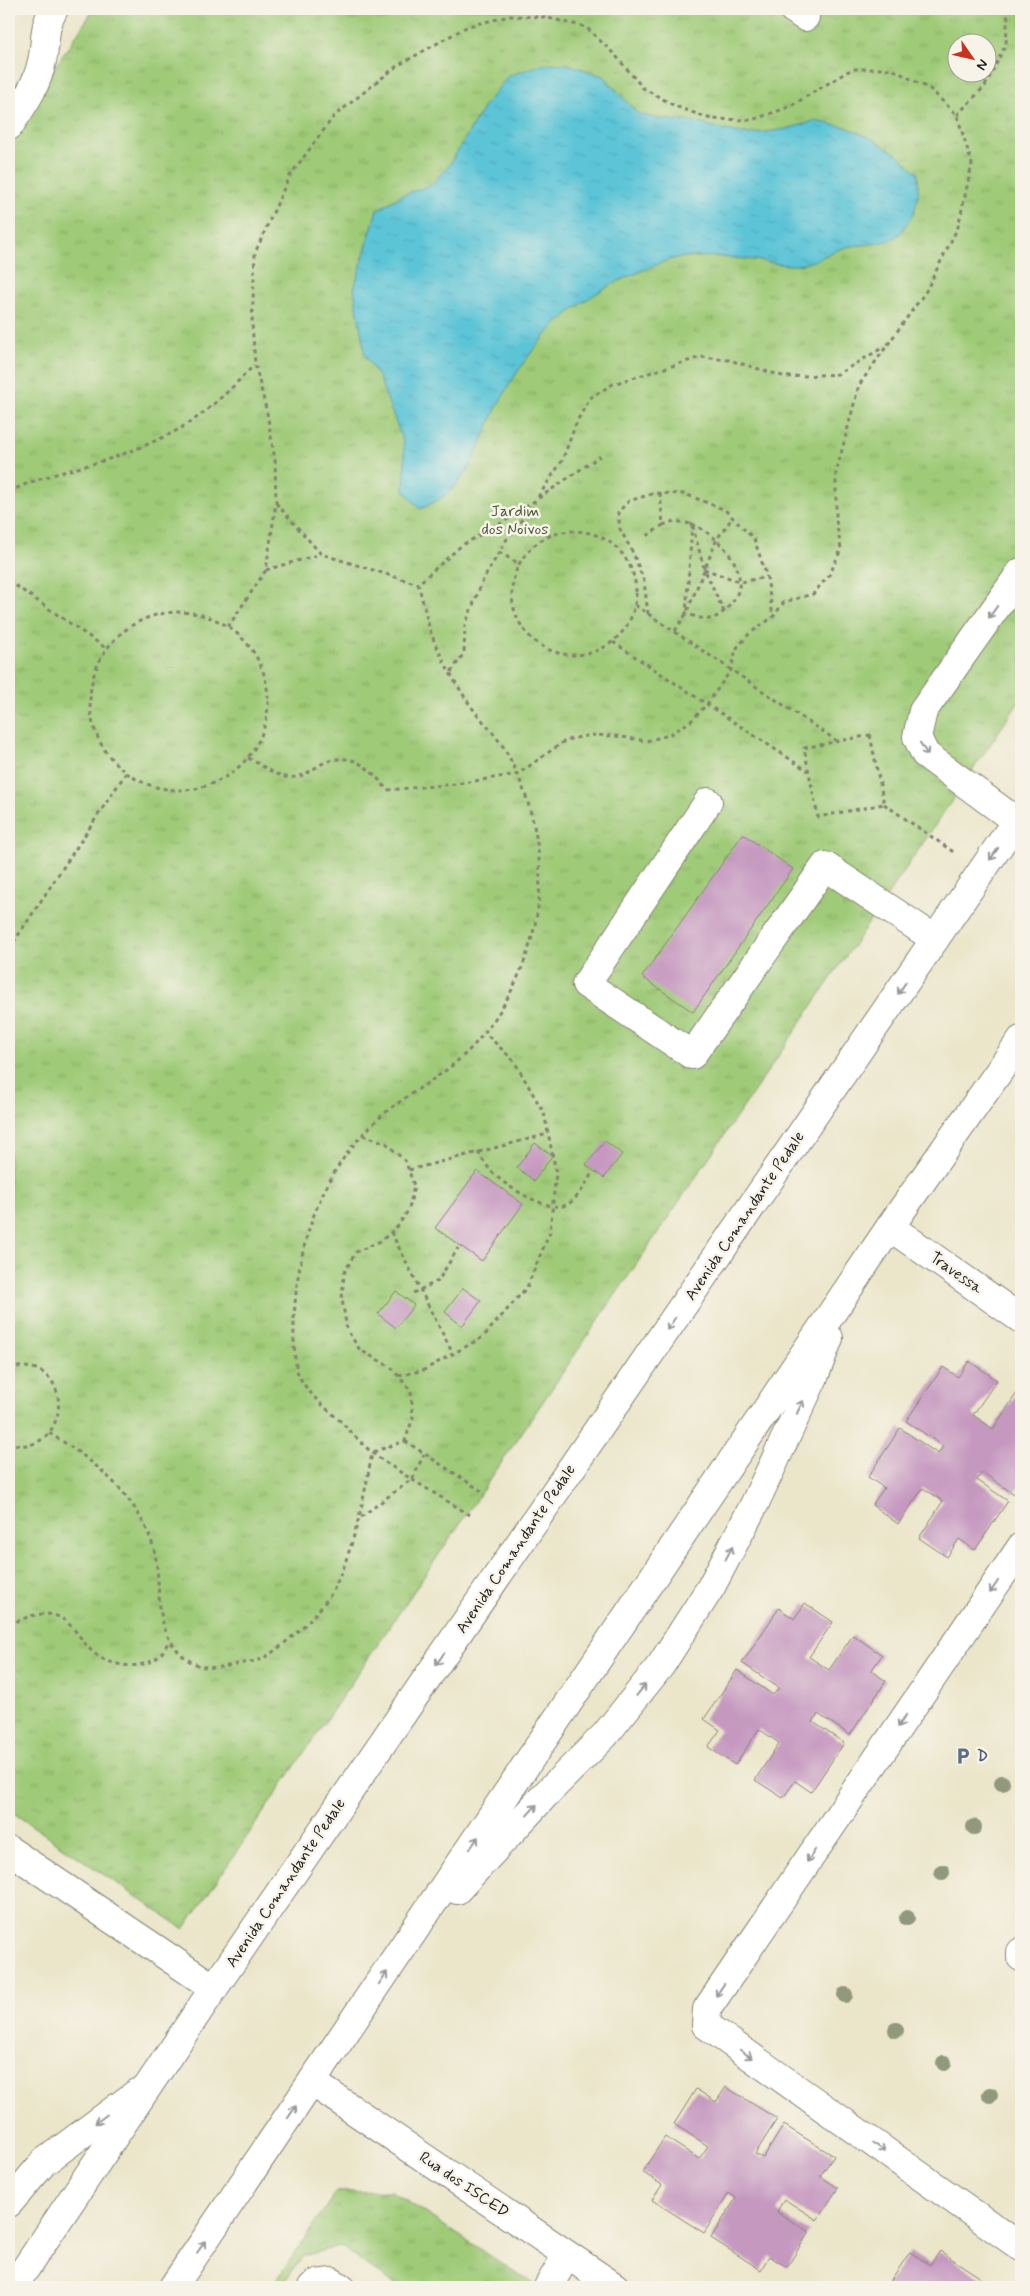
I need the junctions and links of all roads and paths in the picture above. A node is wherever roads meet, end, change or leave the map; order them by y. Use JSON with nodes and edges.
{"nodes":[{"id":1,"x":54,"y":9,"type":"edge"},
{"id":2,"x":1008,"y":9,"type":"edge"},
{"id":3,"x":956,"y":115,"type":"junction"},
{"id":4,"x":9,"y":126,"type":"edge"},
{"id":5,"x":885,"y":347,"type":"junction"},
{"id":6,"x":255,"y":364,"type":"junction"},
{"id":7,"x":600,"y":456,"type":"dead end"},
{"id":8,"x":9,"y":492,"type":"edge"},
{"id":9,"x":660,"y":493,"type":"junction"},
{"id":10,"x":537,"y":499,"type":"junction"},
{"id":11,"x":276,"y":503,"type":"junction"},
{"id":12,"x":733,"y":518,"type":"junction"},
{"id":13,"x":692,"y":524,"type":"junction"},
{"id":14,"x":663,"y":525,"type":"junction"},
{"id":15,"x":647,"y":536,"type":"dead end"},
{"id":16,"x":717,"y":539,"type":"junction"},
{"id":17,"x":499,"y":552,"type":"junction"},
{"id":18,"x":321,"y":554,"type":"junction"},
{"id":19,"x":518,"y":564,"type":"junction"},
{"id":20,"x":704,"y":568,"type":"junction"},
{"id":21,"x":266,"y":570,"type":"junction"},
{"id":22,"x":1021,"y":572,"type":"edge"},
{"id":23,"x":767,"y":577,"type":"junction"},
{"id":24,"x":9,"y":581,"type":"edge"},
{"id":25,"x":741,"y":582,"type":"junction"},
{"id":26,"x":418,"y":584,"type":"junction"},
{"id":27,"x":635,"y":605,"type":"junction"},
{"id":28,"x":724,"y":612,"type":"junction"},
{"id":29,"x":648,"y":614,"type":"junction"},
{"id":30,"x":686,"y":614,"type":"junction"},
{"id":31,"x":772,"y":617,"type":"junction"},
{"id":32,"x":228,"y":627,"type":"junction"},
{"id":33,"x":675,"y":632,"type":"junction"},
{"id":34,"x":613,"y":642,"type":"junction"},
{"id":35,"x":107,"y":650,"type":"junction"},
{"id":36,"x":731,"y":670,"type":"junction"},
{"id":37,"x":451,"y":672,"type":"junction"},
{"id":38,"x":707,"y":704,"type":"junction"},
{"id":39,"x":838,"y":742,"type":"junction"},
{"id":40,"x":248,"y":758,"type":"junction"},
{"id":41,"x":809,"y":772,"type":"junction"},
{"id":42,"x":126,"y":773,"type":"junction"},
{"id":43,"x":518,"y":774,"type":"junction"},
{"id":44,"x":708,"y":802,"type":"dead end"},
{"id":45,"x":884,"y":804,"type":"junction"},
{"id":46,"x":1019,"y":817,"type":"edge"},
{"id":47,"x":982,"y":871,"type":"junction"},
{"id":48,"x":935,"y":939,"type":"junction"},
{"id":49,"x":9,"y":949,"type":"edge"},
{"id":50,"x":485,"y":1033,"type":"junction"},
{"id":51,"x":1021,"y":1040,"type":"edge"},
{"id":52,"x":363,"y":1134,"type":"junction"},
{"id":53,"x":548,"y":1134,"type":"junction"},
{"id":54,"x":478,"y":1152,"type":"junction"},
{"id":55,"x":409,"y":1170,"type":"junction"},
{"id":56,"x":593,"y":1172,"type":"dead end"},
{"id":57,"x":553,"y":1206,"type":"junction"},
{"id":58,"x":890,"y":1226,"type":"junction"},
{"id":59,"x":390,"y":1232,"type":"junction"},
{"id":60,"x":458,"y":1248,"type":"dead end"},
{"id":61,"x":420,"y":1290,"type":"junction"},
{"id":62,"x":413,"y":1293,"type":"dead end"},
{"id":63,"x":844,"y":1296,"type":"junction"},
{"id":64,"x":1021,"y":1319,"type":"edge"},
{"id":65,"x":453,"y":1354,"type":"junction"},
{"id":66,"x":9,"y":1368,"type":"edge"},
{"id":67,"x":399,"y":1376,"type":"junction"},
{"id":68,"x":49,"y":1433,"type":"junction"},
{"id":69,"x":405,"y":1441,"type":"junction"},
{"id":70,"x":9,"y":1443,"type":"edge"},
{"id":71,"x":372,"y":1453,"type":"junction"},
{"id":72,"x":424,"y":1454,"type":"junction"},
{"id":73,"x":413,"y":1478,"type":"junction"},
{"id":74,"x":483,"y":1492,"type":"dead end"},
{"id":75,"x":470,"y":1515,"type":"dead end"},
{"id":76,"x":360,"y":1517,"type":"junction"},
{"id":77,"x":1021,"y":1547,"type":"edge"},
{"id":78,"x":9,"y":1625,"type":"edge"},
{"id":79,"x":170,"y":1640,"type":"junction"},
{"id":80,"x":9,"y":1850,"type":"edge"},
{"id":81,"x":413,"y":1933,"type":"junction"},
{"id":82,"x":1021,"y":1952,"type":"edge"},
{"id":83,"x":1021,"y":1957,"type":"edge"},
{"id":84,"x":214,"y":1988,"type":"junction"},
{"id":85,"x":154,"y":2080,"type":"junction"},
{"id":86,"x":312,"y":2082,"type":"junction"},
{"id":87,"x":9,"y":2203,"type":"edge"},
{"id":88,"x":1021,"y":2247,"type":"edge"},
{"id":89,"x":567,"y":2255,"type":"junction"},
{"id":90,"x":13,"y":2287,"type":"edge"},
{"id":91,"x":173,"y":2287,"type":"edge"},
{"id":92,"x":312,"y":2287,"type":"edge"},
{"id":93,"x":340,"y":2287,"type":"edge"},
{"id":94,"x":548,"y":2287,"type":"edge"},
{"id":95,"x":615,"y":2287,"type":"edge"}],
"edges":[{"from":1,"to":4,"type":"street"},
{"from":2,"to":3,"type":"path"},
{"from":3,"to":5,"type":"path"},
{"from":3,"to":6,"type":"path"},
{"from":5,"to":10,"type":"path"},
{"from":5,"to":31,"type":"path"},
{"from":6,"to":8,"type":"path"},
{"from":6,"to":11,"type":"path"},
{"from":7,"to":10,"type":"path"},
{"from":9,"to":12,"type":"path"},
{"from":9,"to":14,"type":"path"},
{"from":9,"to":29,"type":"path"},
{"from":10,"to":17,"type":"path"},
{"from":10,"to":26,"type":"path"},
{"from":11,"to":18,"type":"path"},
{"from":11,"to":21,"type":"path"},
{"from":12,"to":16,"type":"path"},
{"from":12,"to":23,"type":"path"},
{"from":13,"to":14,"type":"path"},
{"from":13,"to":16,"type":"path"},
{"from":13,"to":20,"type":"path"},
{"from":13,"to":30,"type":"path"},
{"from":14,"to":15,"type":"path"},
{"from":16,"to":20,"type":"path"},
{"from":16,"to":25,"type":"path"},
{"from":17,"to":19,"type":"path"},
{"from":17,"to":37,"type":"path"},
{"from":18,"to":21,"type":"path"},
{"from":18,"to":26,"type":"path"},
{"from":19,"to":27,"type":"path"},
{"from":19,"to":34,"type":"path"},
{"from":20,"to":25,"type":"path"},
{"from":20,"to":28,"type":"path"},
{"from":20,"to":30,"type":"path"},
{"from":21,"to":32,"type":"path"},
{"from":22,"to":46,"type":"street","one_way":true},
{"from":23,"to":25,"type":"path"},
{"from":23,"to":31,"type":"path"},
{"from":24,"to":35,"type":"path"},
{"from":25,"to":28,"type":"path"},
{"from":26,"to":37,"type":"path"},
{"from":27,"to":29,"type":"path"},
{"from":27,"to":34,"type":"path"},
{"from":28,"to":30,"type":"path"},
{"from":29,"to":33,"type":"path"},
{"from":30,"to":33,"type":"path"},
{"from":31,"to":36,"type":"path"},
{"from":32,"to":35,"type":"path"},
{"from":32,"to":40,"type":"path"},
{"from":33,"to":36,"type":"path"},
{"from":34,"to":38,"type":"path"},
{"from":35,"to":42,"type":"path"},
{"from":36,"to":38,"type":"path"},
{"from":36,"to":39,"type":"path"},
{"from":37,"to":43,"type":"path"},
{"from":38,"to":41,"type":"path"},
{"from":38,"to":43,"type":"path"},
{"from":39,"to":41,"type":"path"},
{"from":39,"to":45,"type":"path"},
{"from":40,"to":42,"type":"path"},
{"from":40,"to":43,"type":"path"},
{"from":41,"to":45,"type":"path"},
{"from":42,"to":49,"type":"path"},
{"from":43,"to":50,"type":"path"},
{"from":44,"to":48,"type":"street"},
{"from":45,"to":47,"type":"path"},
{"from":46,"to":47,"type":"street","name":"Avenida Comandante Pedale","one_way":true},
{"from":47,"to":48,"type":"street","name":"Avenida Comandante Pedale"},
{"from":48,"to":84,"type":"street","name":"Avenida Comandante Pedale","one_way":true},
{"from":50,"to":52,"type":"path"},
{"from":50,"to":53,"type":"path"},
{"from":51,"to":58,"type":"street"},
{"from":52,"to":55,"type":"path"},
{"from":52,"to":71,"type":"path"},
{"from":53,"to":54,"type":"path"},
{"from":53,"to":57,"type":"path"},
{"from":54,"to":55,"type":"path"},
{"from":54,"to":57,"type":"path"},
{"from":55,"to":59,"type":"path"},
{"from":56,"to":57,"type":"path"},
{"from":57,"to":65,"type":"path"},
{"from":58,"to":63,"type":"street"},
{"from":58,"to":64,"type":"street","name":"Travessa"},
{"from":59,"to":61,"type":"path"},
{"from":59,"to":67,"type":"path"},
{"from":60,"to":61,"type":"path"},
{"from":61,"to":62,"type":"path"},
{"from":61,"to":65,"type":"path"},
{"from":81,"to":63,"type":"street","one_way":true},
{"from":81,"to":63,"type":"street","one_way":true},
{"from":65,"to":67,"type":"path"},
{"from":66,"to":68,"type":"path"},
{"from":67,"to":69,"type":"path"},
{"from":68,"to":70,"type":"path"},
{"from":68,"to":79,"type":"path"},
{"from":69,"to":71,"type":"path"},
{"from":69,"to":72,"type":"path"},
{"from":71,"to":73,"type":"path"},
{"from":71,"to":76,"type":"path"},
{"from":72,"to":73,"type":"path"},
{"from":72,"to":74,"type":"path"},
{"from":73,"to":75,"type":"path"},
{"from":73,"to":76,"type":"path"},
{"from":76,"to":79,"type":"path"},
{"from":77,"to":88,"type":"street","one_way":true},
{"from":78,"to":79,"type":"path"},
{"from":80,"to":84,"type":"street"},
{"from":86,"to":81,"type":"street","one_way":true},
{"from":82,"to":83,"type":"street"},
{"from":84,"to":85,"type":"street","name":"Avenida Comandante Pedale"},
{"from":85,"to":87,"type":"street","one_way":true},
{"from":85,"to":90,"type":"street","name":"Avenida Comandante Pedale"},
{"from":86,"to":89,"type":"street","name":"Rua dos ISCED"},
{"from":91,"to":86,"type":"street","one_way":true},
{"from":89,"to":94,"type":"street"},
{"from":89,"to":95,"type":"street","name":"Rua dos ISCED"},
{"from":92,"to":93,"type":"street"}]}
